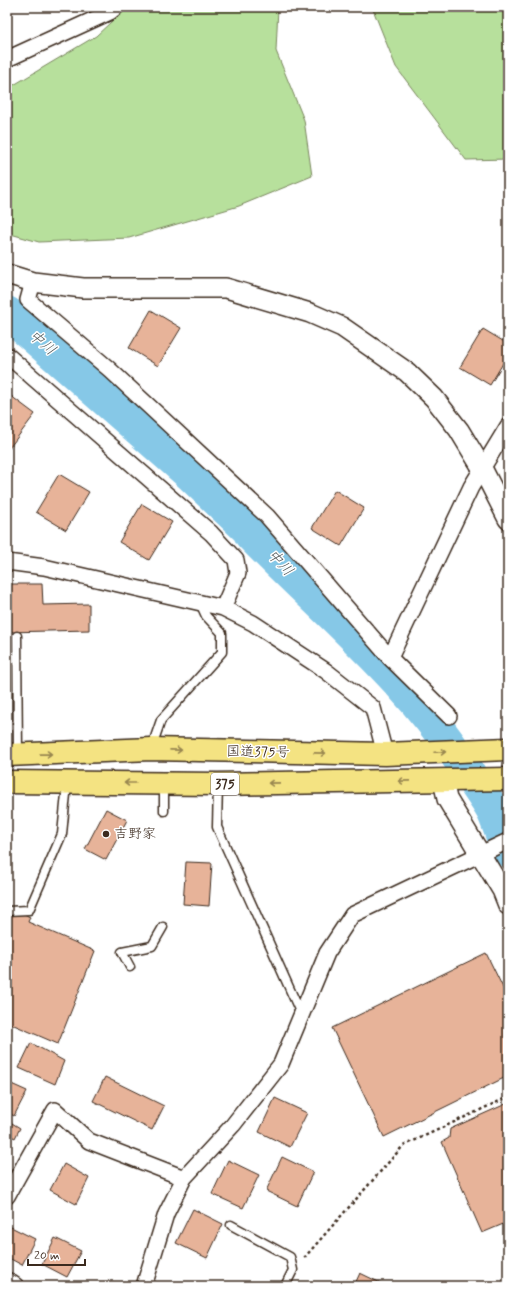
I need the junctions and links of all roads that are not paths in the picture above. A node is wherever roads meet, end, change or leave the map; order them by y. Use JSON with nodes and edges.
{"nodes":[{"id":1,"x":116,"y":7,"type":"edge"},
{"id":2,"x":7,"y":59,"type":"edge"},
{"id":3,"x":7,"y":274,"type":"edge"},
{"id":4,"x":33,"y":282,"type":"junction"},
{"id":5,"x":7,"y":355,"type":"edge"},
{"id":6,"x":508,"y":426,"type":"edge"},
{"id":7,"x":482,"y":468,"type":"junction"},
{"id":8,"x":508,"y":519,"type":"edge"},
{"id":9,"x":7,"y":562,"type":"edge"},
{"id":10,"x":200,"y":602,"type":"junction"},
{"id":11,"x":223,"y":608,"type":"junction"},
{"id":12,"x":17,"y":636,"type":"dead end"},
{"id":13,"x":390,"y":658,"type":"junction"},
{"id":14,"x":449,"y":716,"type":"dead end"},
{"id":15,"x":151,"y":749,"type":"junction"},
{"id":16,"x":508,"y":749,"type":"edge"},
{"id":17,"x":13,"y":754,"type":"edge"},
{"id":18,"x":393,"y":754,"type":"junction"},
{"id":19,"x":501,"y":779,"type":"edge"},
{"id":20,"x":443,"y":780,"type":"junction"},
{"id":21,"x":7,"y":782,"type":"edge"},
{"id":22,"x":67,"y":783,"type":"junction"},
{"id":23,"x":164,"y":783,"type":"junction"},
{"id":24,"x":218,"y":784,"type":"junction"},
{"id":25,"x":164,"y":811,"type":"dead end"},
{"id":26,"x":508,"y":841,"type":"edge"},
{"id":27,"x":484,"y":851,"type":"junction"},
{"id":28,"x":508,"y":905,"type":"edge"},
{"id":29,"x":7,"y":911,"type":"edge"},
{"id":30,"x":163,"y":927,"type":"dead end"},
{"id":31,"x":130,"y":967,"type":"dead end"},
{"id":32,"x":301,"y":1014,"type":"junction"},
{"id":33,"x":184,"y":1178,"type":"junction"},
{"id":34,"x":7,"y":1196,"type":"edge"},
{"id":35,"x":231,"y":1225,"type":"dead end"},
{"id":36,"x":7,"y":1280,"type":"edge"},
{"id":37,"x":16,"y":1286,"type":"edge"},
{"id":38,"x":144,"y":1286,"type":"edge"},
{"id":39,"x":285,"y":1286,"type":"edge"}],
"edges":[{"from":1,"to":2,"type":"street"},
{"from":3,"to":4,"type":"street"},
{"from":4,"to":7,"type":"street"},
{"from":4,"to":13,"type":"street"},
{"from":5,"to":11,"type":"street"},
{"from":6,"to":7,"type":"street"},
{"from":7,"to":8,"type":"street"},
{"from":7,"to":13,"type":"street"},
{"from":9,"to":10,"type":"street"},
{"from":10,"to":11,"type":"street"},
{"from":10,"to":15,"type":"lane"},
{"from":11,"to":18,"type":"street"},
{"from":12,"to":17,"type":"lane"},
{"from":13,"to":14,"type":"street"},
{"from":17,"to":15,"type":"highway","name":"国道375号","one_way":true},
{"from":15,"to":18,"type":"highway","name":"国道375号","one_way":true},
{"from":18,"to":16,"type":"highway","name":"国道375号","one_way":true},
{"from":19,"to":20,"type":"highway","number":"375"},
{"from":20,"to":24,"type":"highway","number":"375","one_way":true},
{"from":20,"to":27,"type":"street"},
{"from":21,"to":22,"type":"highway","number":"375"},
{"from":23,"to":22,"type":"highway","number":"375","one_way":true},
{"from":22,"to":29,"type":"lane"},
{"from":23,"to":24,"type":"highway","number":"375"},
{"from":23,"to":25,"type":"lane"},
{"from":24,"to":32,"type":"lane"},
{"from":26,"to":27,"type":"street"},
{"from":27,"to":28,"type":"street"},
{"from":27,"to":32,"type":"street"},
{"from":30,"to":31,"type":"lane"},
{"from":32,"to":33,"type":"street"},
{"from":33,"to":34,"type":"street"},
{"from":33,"to":38,"type":"street"},
{"from":35,"to":39,"type":"lane"},
{"from":36,"to":37,"type":"street"}]}
